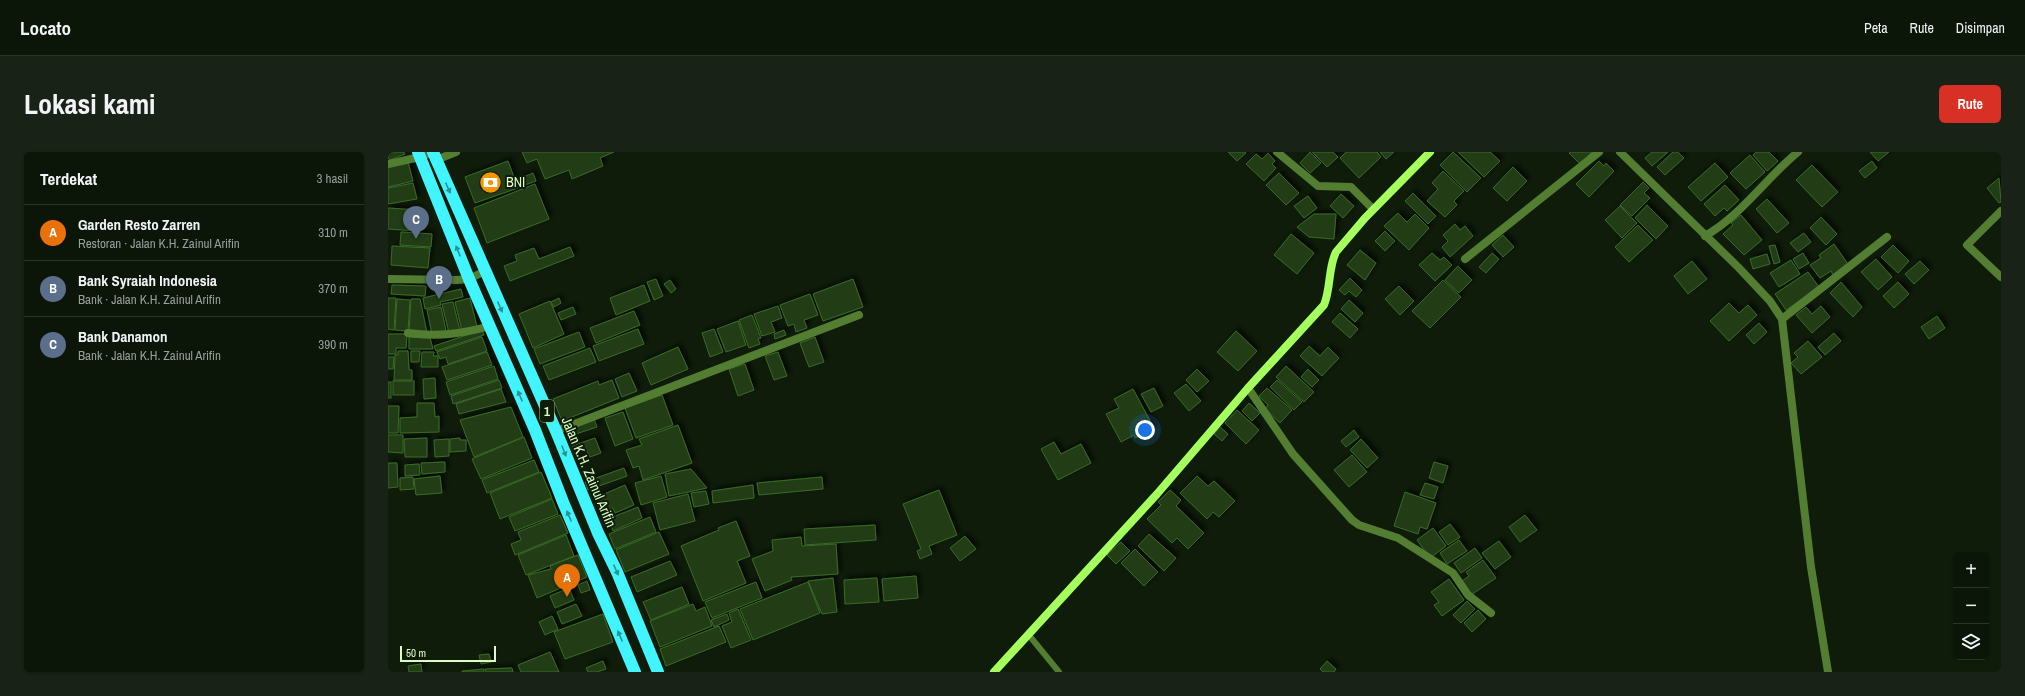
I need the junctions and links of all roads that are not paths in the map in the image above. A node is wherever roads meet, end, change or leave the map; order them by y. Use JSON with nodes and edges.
{"nodes":[{"id":1,"x":456,"y":152,"type":"edge"},
{"id":2,"x":1277,"y":152,"type":"edge"},
{"id":3,"x":1430,"y":152,"type":"edge"},
{"id":4,"x":1599,"y":152,"type":"edge"},
{"id":5,"x":1620,"y":152,"type":"edge"},
{"id":6,"x":1798,"y":152,"type":"edge"},
{"id":7,"x":419,"y":154,"type":"edge"},
{"id":8,"x":434,"y":156,"type":"edge"},
{"id":9,"x":388,"y":164,"type":"edge"},
{"id":10,"x":1374,"y":209,"type":"junction"},
{"id":11,"x":2001,"y":211,"type":"edge"},
{"id":12,"x":1706,"y":236,"type":"junction"},
{"id":13,"x":1887,"y":238,"type":"dead end"},
{"id":14,"x":1465,"y":259,"type":"dead end"},
{"id":15,"x":485,"y":271,"type":"junction"},
{"id":16,"x":2001,"y":277,"type":"edge"},
{"id":17,"x":388,"y":279,"type":"edge"},
{"id":18,"x":469,"y":279,"type":"junction"},
{"id":19,"x":859,"y":315,"type":"dead end"},
{"id":20,"x":1782,"y":319,"type":"junction"},
{"id":21,"x":490,"y":326,"type":"junction"},
{"id":22,"x":408,"y":334,"type":"dead end"},
{"id":23,"x":1248,"y":388,"type":"junction"},
{"id":24,"x":556,"y":432,"type":"junction"},
{"id":25,"x":1491,"y":613,"type":"dead end"},
{"id":26,"x":1028,"y":634,"type":"junction"},
{"id":27,"x":635,"y":672,"type":"edge"},
{"id":28,"x":658,"y":672,"type":"edge"},
{"id":29,"x":994,"y":672,"type":"edge"},
{"id":30,"x":1059,"y":672,"type":"edge"},
{"id":31,"x":1828,"y":672,"type":"edge"}],
"edges":[{"from":1,"to":8,"type":"street"},
{"from":2,"to":10,"type":"street"},
{"from":3,"to":10,"type":"street"},
{"from":4,"to":14,"type":"street"},
{"from":5,"to":12,"type":"street"},
{"from":6,"to":12,"type":"street"},
{"from":7,"to":8,"type":"street"},
{"from":7,"to":9,"type":"street"},
{"from":18,"to":7,"type":"highway","number":"1","one_way":true},
{"from":8,"to":15,"type":"highway","name":"Jalan K.H. Zainul Arifin","number":"1","one_way":true},
{"from":10,"to":23,"type":"street"},
{"from":11,"to":16,"type":"street"},
{"from":12,"to":20,"type":"street"},
{"from":13,"to":20,"type":"street"},
{"from":15,"to":18,"type":"street"},
{"from":15,"to":24,"type":"highway","name":"Jalan K.H. Zainul Arifin","number":"1","one_way":true},
{"from":17,"to":18,"type":"street"},
{"from":18,"to":21,"type":"highway","number":"1"},
{"from":19,"to":24,"type":"street"},
{"from":20,"to":31,"type":"street"},
{"from":21,"to":22,"type":"street"},
{"from":27,"to":21,"type":"highway","number":"1","one_way":true},
{"from":23,"to":25,"type":"street"},
{"from":23,"to":26,"type":"street"},
{"from":24,"to":28,"type":"highway","name":"Jalan K.H. Zainul Arifin","number":"1","one_way":true},
{"from":26,"to":29,"type":"street"},
{"from":26,"to":30,"type":"lane"}]}
